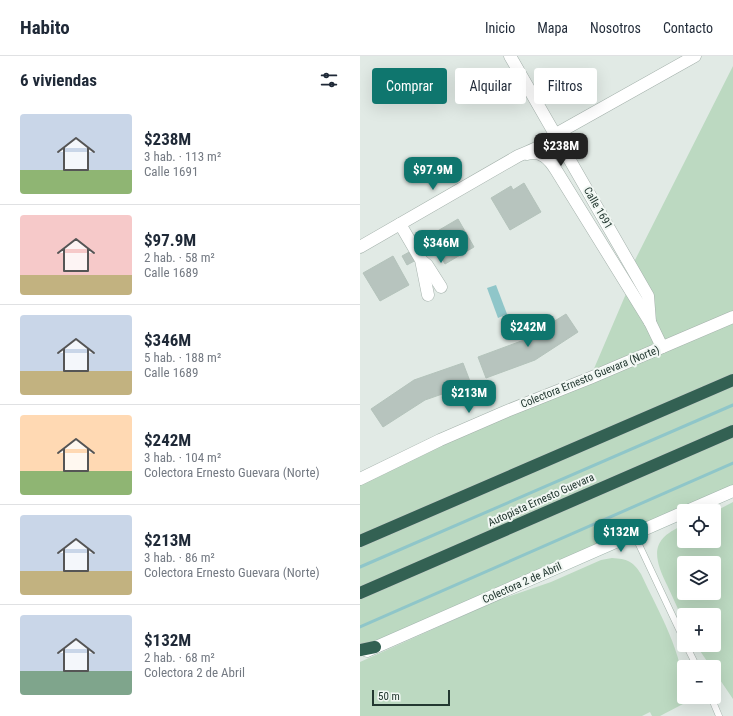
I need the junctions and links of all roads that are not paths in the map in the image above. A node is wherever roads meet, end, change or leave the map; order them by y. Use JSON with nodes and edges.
{"nodes":[{"id":1,"x":510,"y":56,"type":"edge"},
{"id":2,"x":677,"y":56,"type":"edge"},
{"id":3,"x":695,"y":56,"type":"edge"},
{"id":4,"x":666,"y":72,"type":"junction"},
{"id":5,"x":556,"y":134,"type":"junction"},
{"id":6,"x":518,"y":156,"type":"junction"},
{"id":7,"x":400,"y":224,"type":"junction"},
{"id":8,"x":360,"y":247,"type":"edge"},
{"id":9,"x":421,"y":260,"type":"junction"},
{"id":10,"x":441,"y":287,"type":"dead end"},
{"id":11,"x":428,"y":295,"type":"dead end"},
{"id":12,"x":733,"y":317,"type":"edge"},
{"id":13,"x":650,"y":322,"type":"junction"},
{"id":14,"x":662,"y":347,"type":"junction"},
{"id":15,"x":733,"y":380,"type":"edge"},
{"id":16,"x":733,"y":431,"type":"edge"},
{"id":17,"x":362,"y":475,"type":"edge"},
{"id":18,"x":733,"y":491,"type":"edge"},
{"id":19,"x":703,"y":504,"type":"edge"},
{"id":20,"x":677,"y":515,"type":"edge"},
{"id":21,"x":634,"y":534,"type":"junction"},
{"id":22,"x":360,"y":541,"type":"edge"},
{"id":23,"x":360,"y":593,"type":"edge"},
{"id":24,"x":677,"y":625,"type":"edge"},
{"id":25,"x":375,"y":647,"type":"junction"},
{"id":26,"x":360,"y":650,"type":"edge"},
{"id":27,"x":360,"y":654,"type":"edge"},
{"id":28,"x":714,"y":704,"type":"edge"},
{"id":29,"x":719,"y":716,"type":"edge"}],
"edges":[{"from":1,"to":5,"type":"street","name":"Calle 1691"},
{"from":2,"to":4,"type":"street"},
{"from":3,"to":4,"type":"street"},
{"from":4,"to":5,"type":"street"},
{"from":5,"to":6,"type":"street"},
{"from":5,"to":13,"type":"street","name":"Calle 1691"},
{"from":6,"to":7,"type":"street"},
{"from":6,"to":13,"type":"street","name":"Calle 1691"},
{"from":7,"to":8,"type":"street"},
{"from":7,"to":9,"type":"street"},
{"from":9,"to":10,"type":"street"},
{"from":9,"to":11,"type":"street"},
{"from":12,"to":14,"type":"street","name":"Colectora Ernesto Guevara (Norte)"},
{"from":13,"to":14,"type":"street","name":"Calle 1691"},
{"from":14,"to":17,"type":"street","name":"Colectora Ernesto Guevara (Norte)"},
{"from":15,"to":22,"type":"highway"},
{"from":16,"to":23,"type":"highway","name":"Autopista Ernesto Guevara"},
{"from":18,"to":19,"type":"street"},
{"from":20,"to":21,"type":"street","name":"Colectora 2 de Abril"},
{"from":21,"to":24,"type":"lane"},
{"from":21,"to":25,"type":"street","name":"Colectora 2 de Abril"},
{"from":25,"to":26,"type":"highway"},
{"from":25,"to":27,"type":"street","name":"Colectora 2 de Abril"},
{"from":28,"to":29,"type":"lane"}]}
